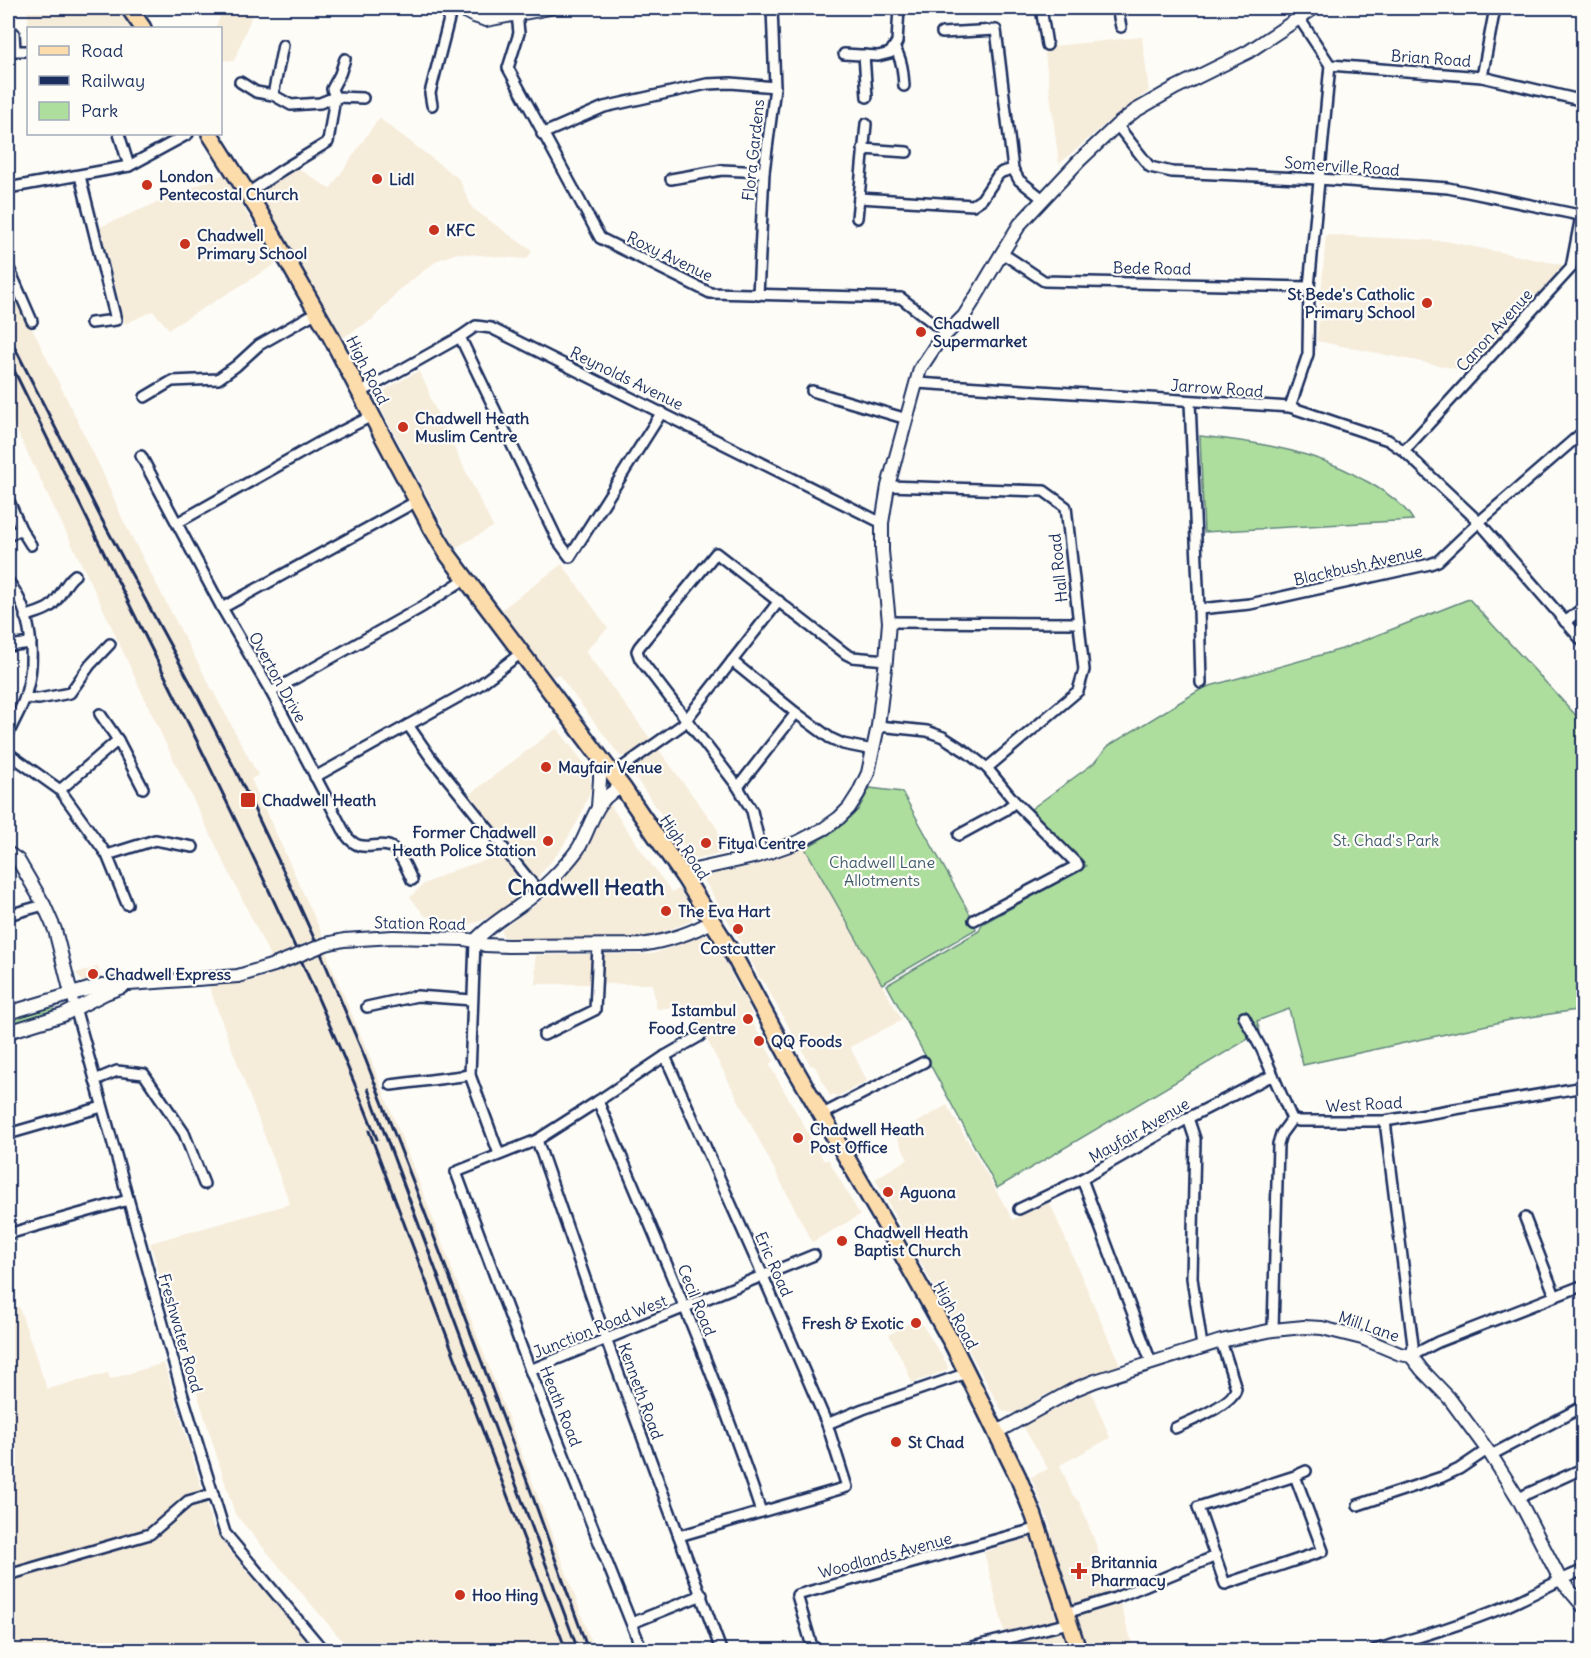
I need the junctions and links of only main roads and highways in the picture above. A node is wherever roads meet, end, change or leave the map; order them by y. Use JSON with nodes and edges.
{"nodes":[{"id":1,"x":129,"y":8,"type":"edge"},
{"id":2,"x":142,"y":27,"type":"edge"},
{"id":3,"x":211,"y":135,"type":"edge"},
{"id":4,"x":1078,"y":1650,"type":"edge"}],
"edges":[{"from":1,"to":2,"type":"main road"},
{"from":3,"to":4,"type":"main road","name":"High Road"}]}
